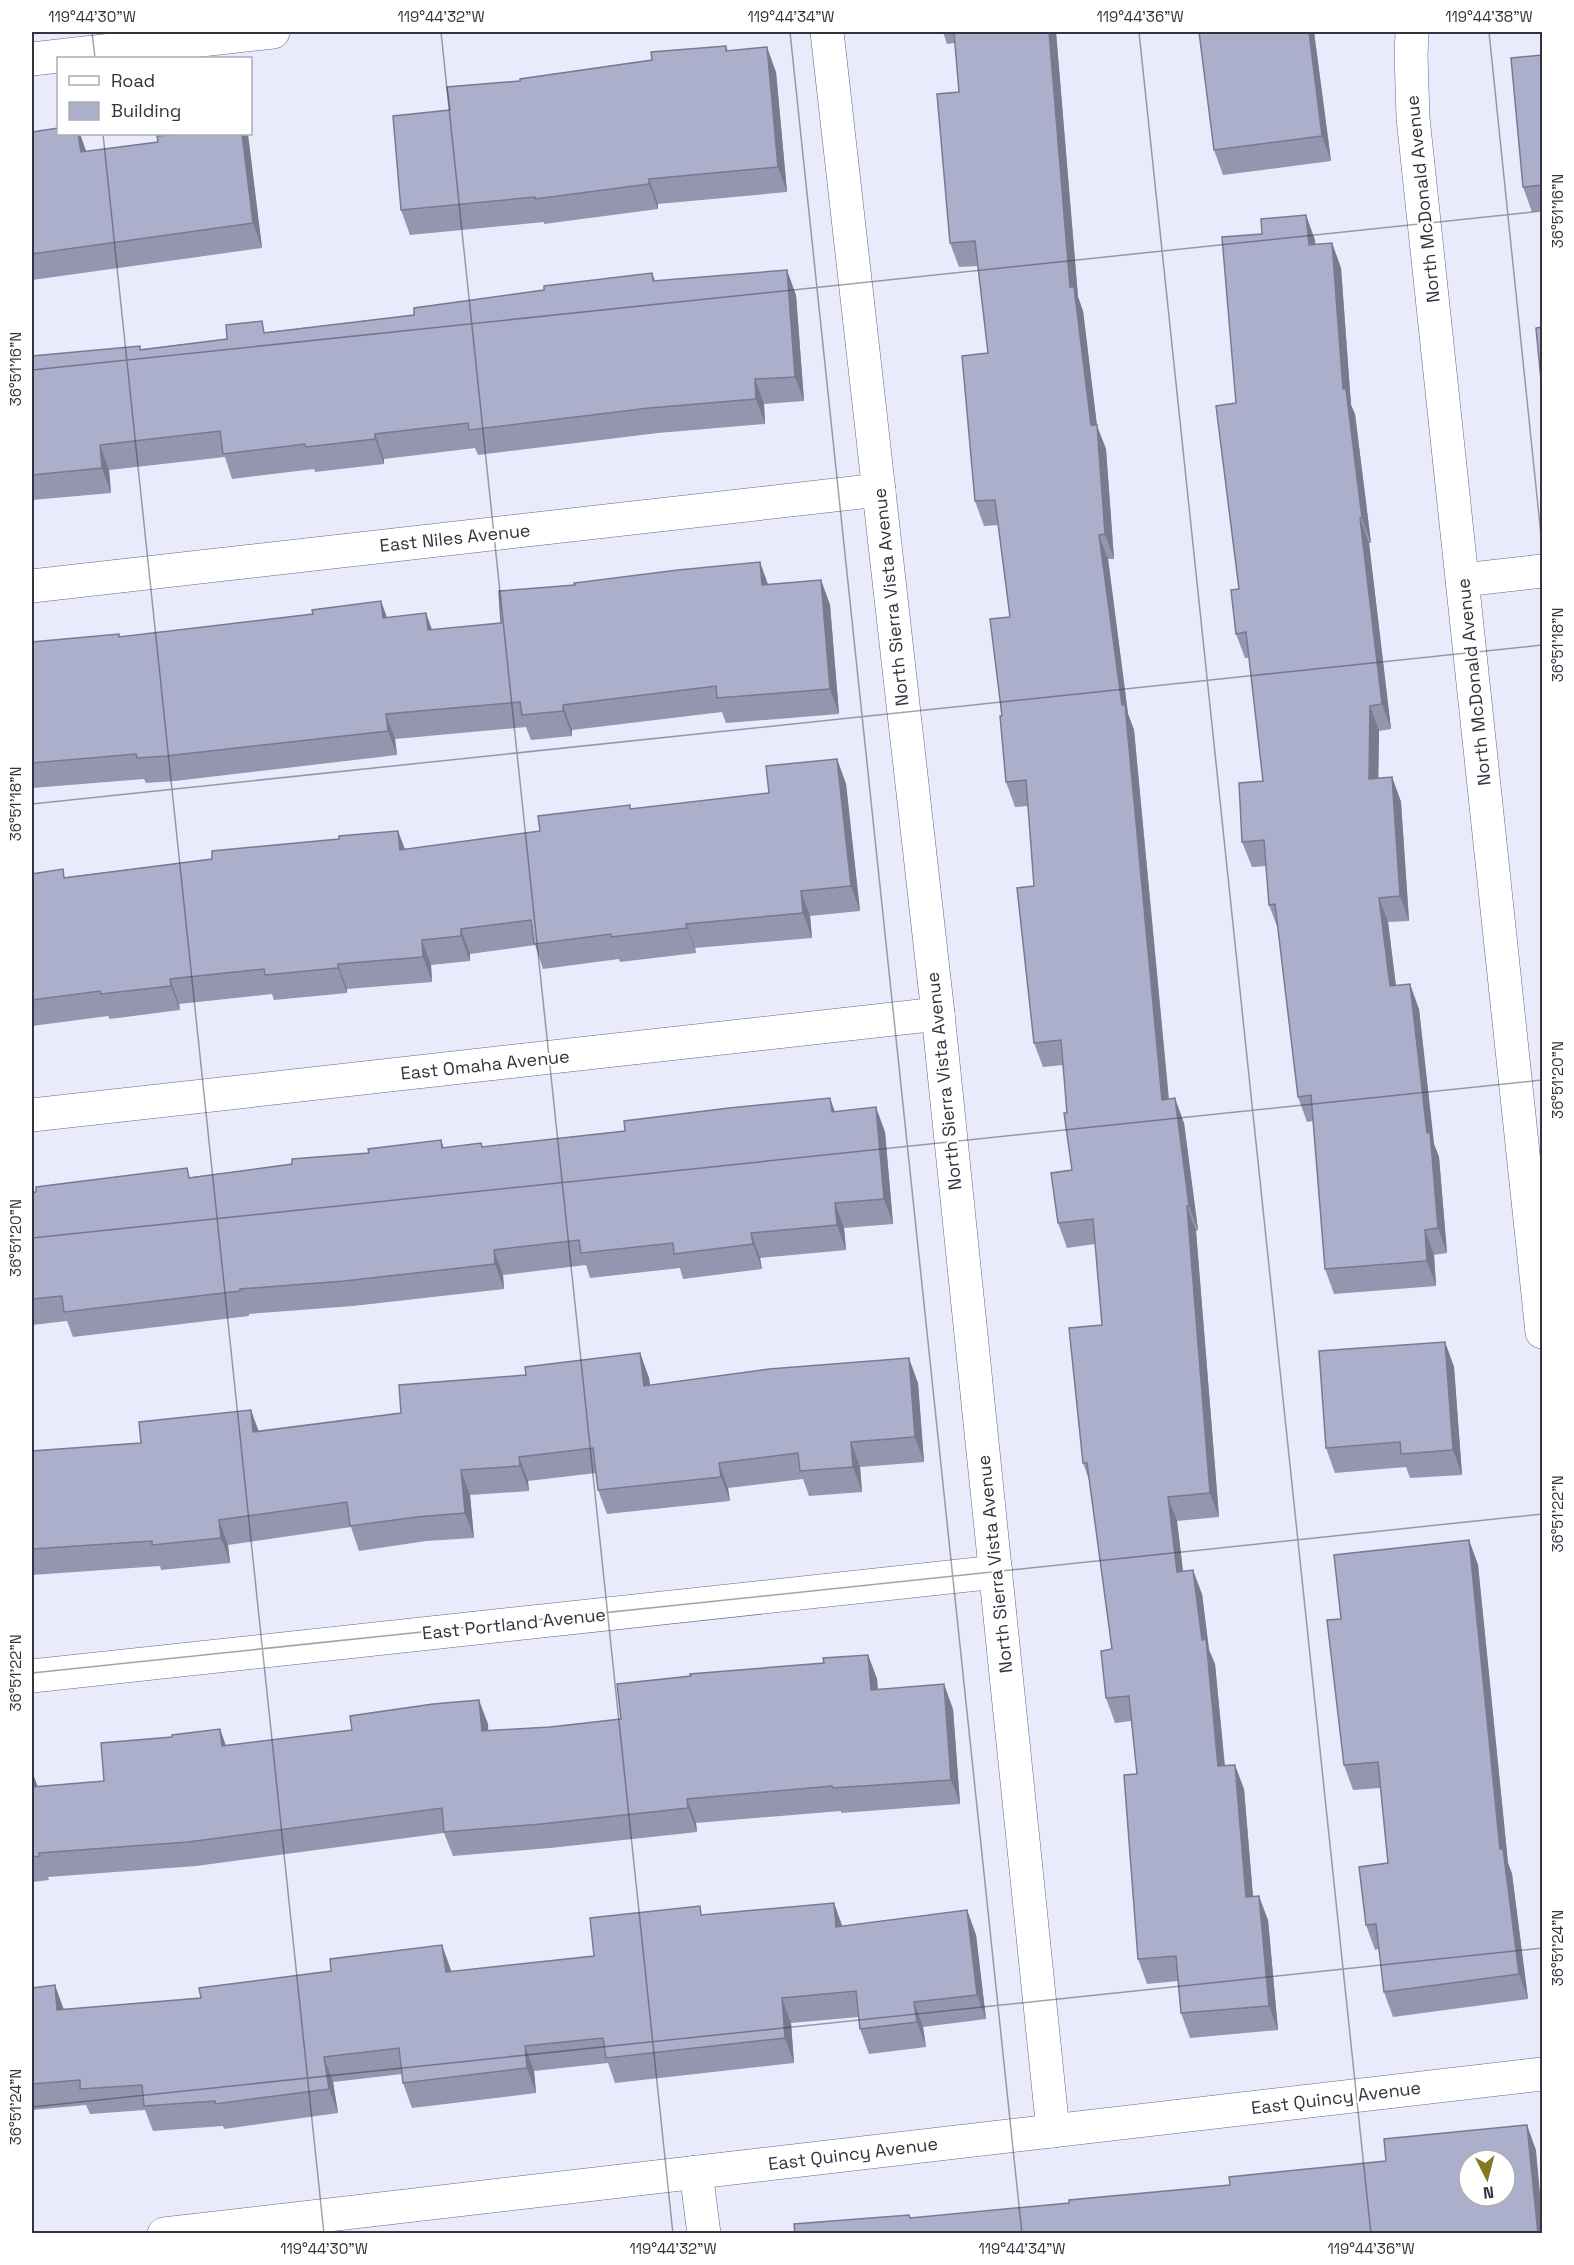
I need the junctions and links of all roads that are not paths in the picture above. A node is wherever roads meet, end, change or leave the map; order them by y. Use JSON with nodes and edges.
{"nodes":[{"id":1,"x":273,"y":32,"type":"edge"},
{"id":2,"x":827,"y":32,"type":"edge"},
{"id":3,"x":1412,"y":32,"type":"edge"},
{"id":4,"x":32,"y":59,"type":"edge"},
{"id":5,"x":879,"y":490,"type":"junction"},
{"id":6,"x":1542,"y":572,"type":"edge"},
{"id":7,"x":1463,"y":580,"type":"junction"},
{"id":8,"x":32,"y":586,"type":"edge"},
{"id":9,"x":938,"y":1014,"type":"junction"},
{"id":10,"x":32,"y":1115,"type":"edge"},
{"id":11,"x":1534,"y":1163,"type":"edge"},
{"id":12,"x":1542,"y":1332,"type":"edge"},
{"id":13,"x":996,"y":1572,"type":"junction"},
{"id":14,"x":32,"y":1676,"type":"edge"},
{"id":15,"x":1542,"y":2074,"type":"edge"},
{"id":16,"x":1053,"y":2130,"type":"junction"},
{"id":17,"x":696,"y":2172,"type":"junction"},
{"id":18,"x":164,"y":2234,"type":"edge"},
{"id":19,"x":704,"y":2234,"type":"edge"}],
"edges":[{"from":1,"to":4,"type":"street"},
{"from":2,"to":5,"type":"street","name":"North Sierra Vista Avenue"},
{"from":3,"to":7,"type":"street","name":"North McDonald Avenue"},
{"from":5,"to":8,"type":"street","name":"East Niles Avenue"},
{"from":5,"to":9,"type":"street","name":"North Sierra Vista Avenue"},
{"from":6,"to":7,"type":"street"},
{"from":7,"to":11,"type":"street","name":"North McDonald Avenue"},
{"from":9,"to":10,"type":"street","name":"East Omaha Avenue"},
{"from":9,"to":13,"type":"street","name":"North Sierra Vista Avenue"},
{"from":11,"to":12,"type":"street","name":"North McDonald Avenue"},
{"from":13,"to":14,"type":"street","name":"East Portland Avenue"},
{"from":13,"to":16,"type":"street","name":"North Sierra Vista Avenue"},
{"from":15,"to":16,"type":"street","name":"East Quincy Avenue"},
{"from":16,"to":17,"type":"street","name":"East Quincy Avenue"},
{"from":17,"to":18,"type":"street","name":"East Quincy Avenue"},
{"from":17,"to":19,"type":"street"}]}
